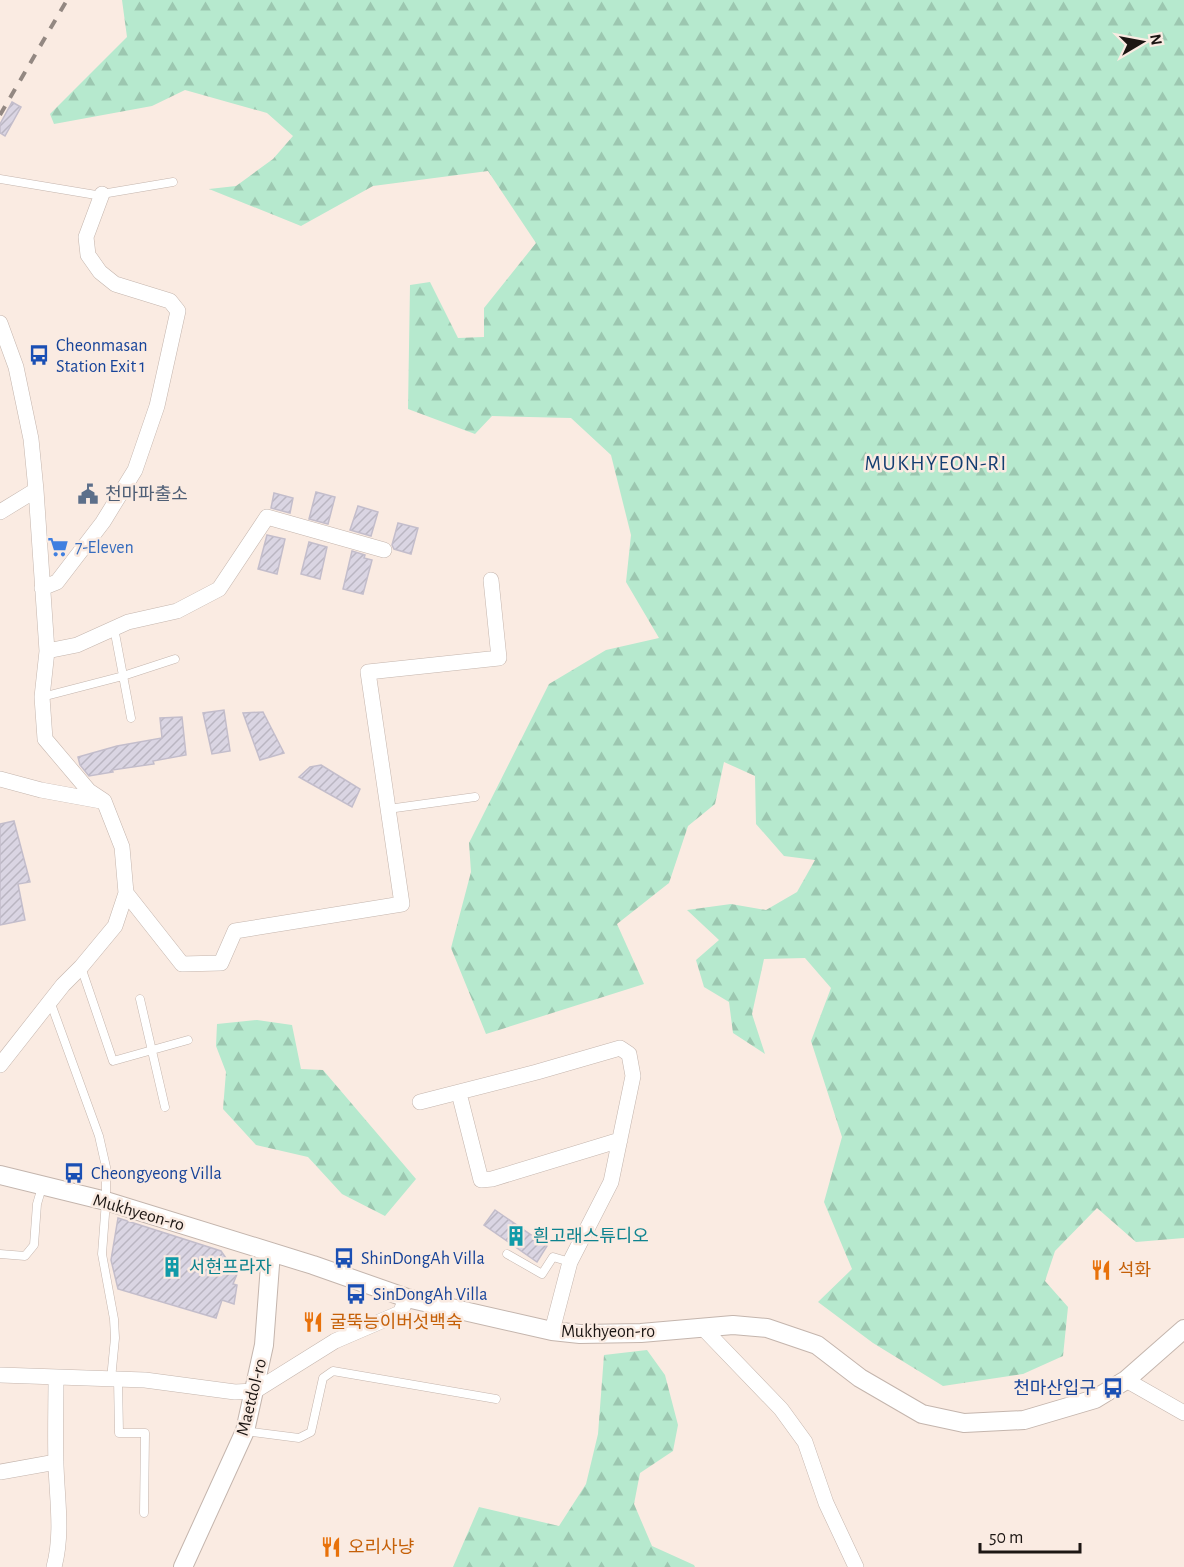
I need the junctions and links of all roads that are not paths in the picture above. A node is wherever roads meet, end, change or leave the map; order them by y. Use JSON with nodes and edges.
{"nodes":[{"id":1,"x":0,"y":178,"type":"edge"},
{"id":2,"x":173,"y":182,"type":"dead end"},
{"id":3,"x":102,"y":194,"type":"junction"},
{"id":4,"x":0,"y":323,"type":"edge"},
{"id":5,"x":36,"y":490,"type":"junction"},
{"id":6,"x":0,"y":512,"type":"edge"},
{"id":7,"x":384,"y":550,"type":"dead end"},
{"id":8,"x":491,"y":580,"type":"dead end"},
{"id":9,"x":42,"y":588,"type":"junction"},
{"id":10,"x":114,"y":628,"type":"junction"},
{"id":11,"x":46,"y":651,"type":"junction"},
{"id":12,"x":175,"y":659,"type":"dead end"},
{"id":13,"x":123,"y":676,"type":"junction"},
{"id":14,"x":42,"y":698,"type":"junction"},
{"id":15,"x":131,"y":718,"type":"dead end"},
{"id":16,"x":0,"y":779,"type":"edge"},
{"id":17,"x":475,"y":797,"type":"dead end"},
{"id":18,"x":104,"y":801,"type":"junction"},
{"id":19,"x":388,"y":809,"type":"junction"},
{"id":20,"x":126,"y":893,"type":"junction"},
{"id":21,"x":81,"y":967,"type":"junction"},
{"id":22,"x":140,"y":999,"type":"dead end"},
{"id":23,"x":50,"y":1001,"type":"junction"},
{"id":24,"x":188,"y":1040,"type":"dead end"},
{"id":25,"x":152,"y":1050,"type":"junction"},
{"id":26,"x":0,"y":1065,"type":"edge"},
{"id":27,"x":459,"y":1093,"type":"junction"},
{"id":28,"x":420,"y":1102,"type":"dead end"},
{"id":29,"x":165,"y":1107,"type":"dead end"},
{"id":30,"x":620,"y":1140,"type":"junction"},
{"id":31,"x":0,"y":1175,"type":"edge"},
{"id":32,"x":42,"y":1187,"type":"junction"},
{"id":33,"x":106,"y":1201,"type":"junction"},
{"id":34,"x":271,"y":1252,"type":"junction"},
{"id":35,"x":0,"y":1254,"type":"edge"},
{"id":36,"x":507,"y":1254,"type":"dead end"},
{"id":37,"x":570,"y":1263,"type":"junction"},
{"id":38,"x":407,"y":1298,"type":"junction"},
{"id":39,"x":703,"y":1328,"type":"junction"},
{"id":40,"x":1184,"y":1329,"type":"edge"},
{"id":41,"x":552,"y":1331,"type":"junction"},
{"id":42,"x":0,"y":1375,"type":"edge"},
{"id":43,"x":56,"y":1377,"type":"junction"},
{"id":44,"x":115,"y":1379,"type":"junction"},
{"id":45,"x":1126,"y":1380,"type":"junction"},
{"id":46,"x":255,"y":1391,"type":"junction"},
{"id":47,"x":496,"y":1399,"type":"dead end"},
{"id":48,"x":1184,"y":1413,"type":"edge"},
{"id":49,"x":245,"y":1431,"type":"junction"},
{"id":50,"x":56,"y":1462,"type":"junction"},
{"id":51,"x":0,"y":1472,"type":"edge"},
{"id":52,"x":144,"y":1513,"type":"dead end"},
{"id":53,"x":54,"y":1567,"type":"edge"},
{"id":54,"x":183,"y":1567,"type":"edge"},
{"id":55,"x":856,"y":1567,"type":"edge"}],
"edges":[{"from":1,"to":3,"type":"lane"},
{"from":2,"to":3,"type":"lane"},
{"from":3,"to":9,"type":"street"},
{"from":4,"to":5,"type":"street"},
{"from":5,"to":6,"type":"street"},
{"from":5,"to":9,"type":"street"},
{"from":7,"to":10,"type":"street"},
{"from":8,"to":19,"type":"street"},
{"from":9,"to":11,"type":"street"},
{"from":10,"to":11,"type":"street"},
{"from":10,"to":13,"type":"lane"},
{"from":11,"to":14,"type":"street"},
{"from":12,"to":13,"type":"lane"},
{"from":13,"to":14,"type":"lane"},
{"from":13,"to":15,"type":"lane"},
{"from":14,"to":18,"type":"street"},
{"from":16,"to":18,"type":"street"},
{"from":17,"to":19,"type":"lane"},
{"from":18,"to":20,"type":"street"},
{"from":19,"to":20,"type":"street"},
{"from":20,"to":21,"type":"street"},
{"from":21,"to":23,"type":"street"},
{"from":21,"to":25,"type":"lane"},
{"from":22,"to":25,"type":"lane"},
{"from":23,"to":26,"type":"street"},
{"from":23,"to":33,"type":"lane"},
{"from":24,"to":25,"type":"lane"},
{"from":25,"to":29,"type":"lane"},
{"from":27,"to":28,"type":"street"},
{"from":27,"to":30,"type":"street"},
{"from":27,"to":30,"type":"street"},
{"from":30,"to":37,"type":"street"},
{"from":31,"to":32,"type":"street","name":"Mukhyeon-ro"},
{"from":32,"to":33,"type":"street","name":"Mukhyeon-ro"},
{"from":32,"to":35,"type":"lane"},
{"from":33,"to":34,"type":"street","name":"Mukhyeon-ro"},
{"from":33,"to":44,"type":"lane"},
{"from":34,"to":38,"type":"street","name":"Mukhyeon-ro"},
{"from":34,"to":46,"type":"street","name":"Maetdol-ro"},
{"from":36,"to":37,"type":"lane"},
{"from":37,"to":41,"type":"street"},
{"from":38,"to":41,"type":"street","name":"Mukhyeon-ro"},
{"from":38,"to":46,"type":"street"},
{"from":39,"to":41,"type":"street","name":"Mukhyeon-ro"},
{"from":39,"to":45,"type":"street","name":"Mukhyeon-ro"},
{"from":39,"to":55,"type":"street"},
{"from":40,"to":45,"type":"street","name":"Mukhyeon-ro"},
{"from":42,"to":43,"type":"street"},
{"from":43,"to":44,"type":"street"},
{"from":43,"to":50,"type":"street"},
{"from":44,"to":46,"type":"street"},
{"from":44,"to":52,"type":"lane"},
{"from":45,"to":48,"type":"street"},
{"from":46,"to":49,"type":"street","name":"Maetdol-ro"},
{"from":47,"to":49,"type":"lane"},
{"from":49,"to":54,"type":"street","name":"Maetdol-ro"},
{"from":50,"to":51,"type":"street"},
{"from":50,"to":53,"type":"street"}]}
